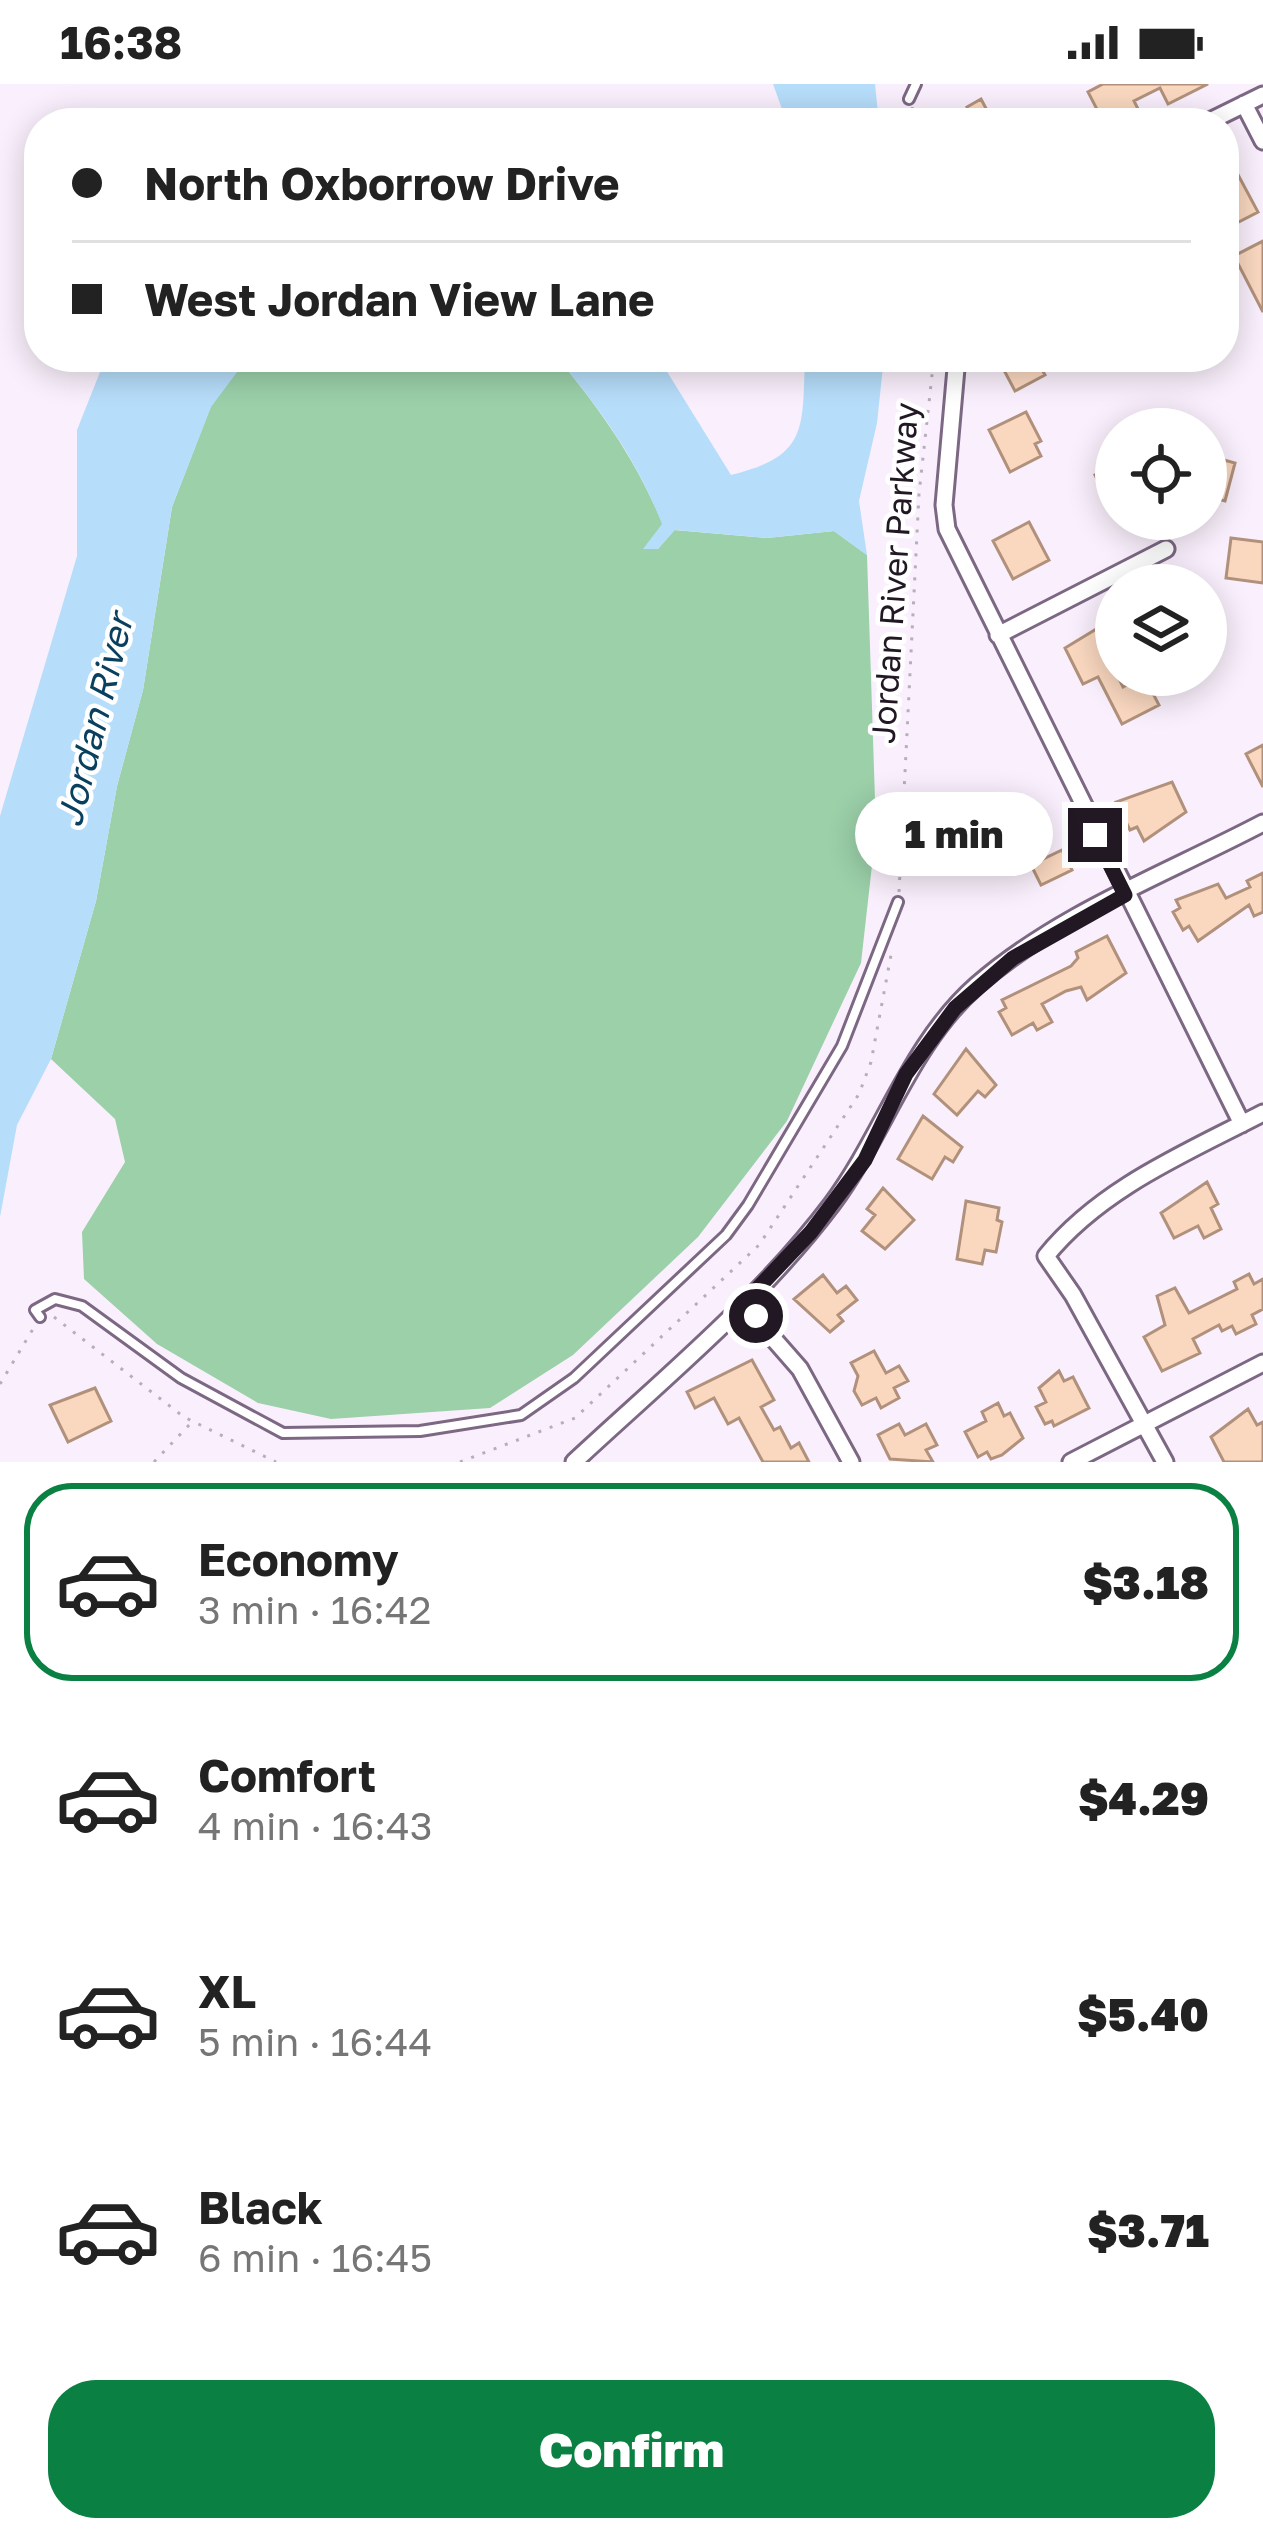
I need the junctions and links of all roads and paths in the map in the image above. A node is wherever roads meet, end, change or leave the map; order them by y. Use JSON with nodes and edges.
{"nodes":[{"id":1,"x":916,"y":84,"type":"edge"},
{"id":2,"x":1263,"y":95,"type":"edge"},
{"id":3,"x":909,"y":99,"type":"dead end"},
{"id":4,"x":1244,"y":104,"type":"junction"},
{"id":5,"x":1236,"y":108,"type":"edge"},
{"id":6,"x":1263,"y":141,"type":"edge"},
{"id":7,"x":932,"y":372,"type":"edge"},
{"id":8,"x":956,"y":372,"type":"edge"},
{"id":9,"x":1166,"y":549,"type":"dead end"},
{"id":10,"x":998,"y":635,"type":"junction"},
{"id":11,"x":1263,"y":824,"type":"edge"},
{"id":12,"x":1125,"y":895,"type":"junction"},
{"id":13,"x":898,"y":902,"type":"joint"},
{"id":14,"x":893,"y":940,"type":"dead end"},
{"id":15,"x":1263,"y":1113,"type":"edge"},
{"id":16,"x":1242,"y":1124,"type":"junction"},
{"id":17,"x":743,"y":1304,"type":"junction"},
{"id":18,"x":40,"y":1317,"type":"junction"},
{"id":19,"x":1263,"y":1363,"type":"edge"},
{"id":20,"x":0,"y":1384,"type":"edge"},
{"id":21,"x":192,"y":1421,"type":"junction"},
{"id":22,"x":1145,"y":1424,"type":"junction"},
{"id":23,"x":154,"y":1462,"type":"edge"},
{"id":24,"x":276,"y":1462,"type":"edge"},
{"id":25,"x":460,"y":1462,"type":"edge"},
{"id":26,"x":574,"y":1462,"type":"edge"},
{"id":27,"x":851,"y":1462,"type":"edge"},
{"id":28,"x":1071,"y":1462,"type":"edge"},
{"id":29,"x":1165,"y":1462,"type":"edge"}],
"edges":[{"from":1,"to":3,"type":"lane"},
{"from":2,"to":4,"type":"street"},
{"from":4,"to":5,"type":"street"},
{"from":4,"to":6,"type":"street"},
{"from":7,"to":13,"type":"path","name":"Jordan River Parkway"},
{"from":8,"to":10,"type":"street"},
{"from":9,"to":10,"type":"street"},
{"from":10,"to":12,"type":"street"},
{"from":11,"to":12,"type":"street"},
{"from":12,"to":16,"type":"street"},
{"from":12,"to":17,"type":"street"},
{"from":13,"to":18,"type":"lane"},
{"from":14,"to":25,"type":"path"},
{"from":15,"to":16,"type":"street"},
{"from":16,"to":22,"type":"street"},
{"from":17,"to":26,"type":"street"},
{"from":17,"to":27,"type":"street"},
{"from":18,"to":20,"type":"path"},
{"from":18,"to":21,"type":"path"},
{"from":19,"to":22,"type":"street"},
{"from":21,"to":23,"type":"path"},
{"from":21,"to":24,"type":"path"},
{"from":22,"to":28,"type":"street"},
{"from":22,"to":29,"type":"street"}]}
